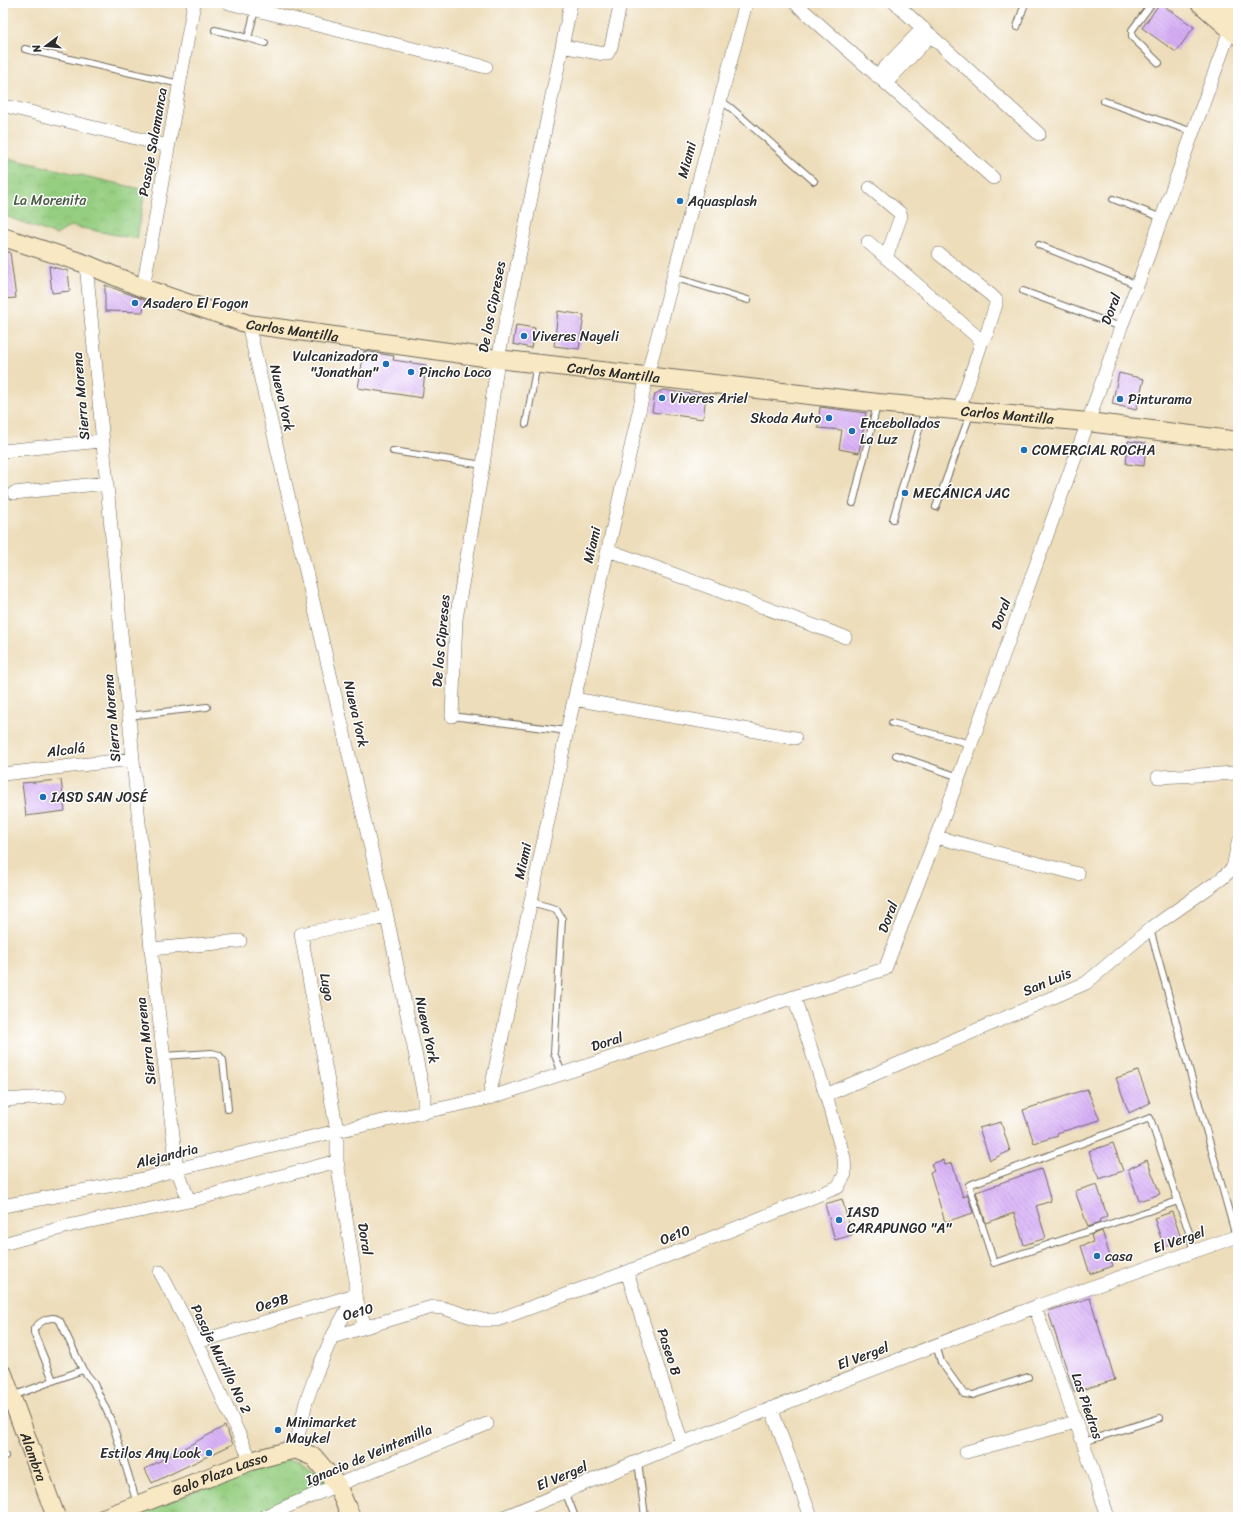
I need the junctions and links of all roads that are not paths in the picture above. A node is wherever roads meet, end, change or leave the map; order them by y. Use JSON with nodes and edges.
{"nodes":[{"id":1,"x":194,"y":3,"type":"edge"},
{"id":2,"x":229,"y":3,"type":"edge"},
{"id":3,"x":571,"y":3,"type":"edge"},
{"id":4,"x":746,"y":3,"type":"edge"},
{"id":5,"x":795,"y":3,"type":"edge"},
{"id":6,"x":895,"y":3,"type":"edge"},
{"id":7,"x":1025,"y":3,"type":"edge"},
{"id":8,"x":1152,"y":3,"type":"edge"},
{"id":9,"x":1200,"y":3,"type":"edge"},
{"id":10,"x":1220,"y":3,"type":"edge"},
{"id":11,"x":255,"y":10,"type":"junction"},
{"id":12,"x":619,"y":10,"type":"dead end"},
{"id":13,"x":1017,"y":27,"type":"dead end"},
{"id":14,"x":1235,"y":28,"type":"edge"},
{"id":15,"x":215,"y":30,"type":"dead end"},
{"id":16,"x":927,"y":32,"type":"junction"},
{"id":17,"x":248,"y":38,"type":"junction"},
{"id":18,"x":265,"y":44,"type":"dead end"},
{"id":19,"x":562,"y":46,"type":"junction"},
{"id":20,"x":25,"y":49,"type":"dead end"},
{"id":21,"x":1159,"y":63,"type":"dead end"},
{"id":22,"x":486,"y":67,"type":"dead end"},
{"id":23,"x":881,"y":79,"type":"junction"},
{"id":24,"x":180,"y":84,"type":"junction"},
{"id":25,"x":720,"y":100,"type":"junction"},
{"id":26,"x":1104,"y":101,"type":"dead end"},
{"id":27,"x":10,"y":107,"type":"dead end"},
{"id":28,"x":1193,"y":132,"type":"junction"},
{"id":29,"x":1039,"y":134,"type":"dead end"},
{"id":30,"x":168,"y":146,"type":"junction"},
{"id":31,"x":993,"y":178,"type":"dead end"},
{"id":32,"x":814,"y":181,"type":"dead end"},
{"id":33,"x":870,"y":188,"type":"dead end"},
{"id":34,"x":1113,"y":199,"type":"dead end"},
{"id":35,"x":1162,"y":218,"type":"junction"},
{"id":36,"x":3,"y":237,"type":"edge"},
{"id":37,"x":868,"y":242,"type":"dead end"},
{"id":38,"x":1039,"y":245,"type":"dead end"},
{"id":39,"x":939,"y":254,"type":"dead end"},
{"id":40,"x":886,"y":258,"type":"junction"},
{"id":41,"x":86,"y":264,"type":"junction"},
{"id":42,"x":673,"y":278,"type":"junction"},
{"id":43,"x":1138,"y":286,"type":"junction"},
{"id":44,"x":143,"y":288,"type":"junction"},
{"id":45,"x":1023,"y":291,"type":"dead end"},
{"id":46,"x":748,"y":300,"type":"dead end"},
{"id":47,"x":248,"y":324,"type":"junction"},
{"id":48,"x":1121,"y":327,"type":"junction"},
{"id":49,"x":982,"y":341,"type":"junction"},
{"id":50,"x":498,"y":359,"type":"junction"},
{"id":51,"x":538,"y":363,"type":"junction"},
{"id":52,"x":647,"y":376,"type":"junction"},
{"id":53,"x":878,"y":402,"type":"junction"},
{"id":54,"x":926,"y":406,"type":"junction"},
{"id":55,"x":965,"y":410,"type":"junction"},
{"id":56,"x":1088,"y":422,"type":"junction"},
{"id":57,"x":526,"y":424,"type":"dead end"},
{"id":58,"x":101,"y":441,"type":"junction"},
{"id":59,"x":1238,"y":441,"type":"edge"},
{"id":60,"x":393,"y":450,"type":"dead end"},
{"id":61,"x":3,"y":451,"type":"edge"},
{"id":62,"x":483,"y":466,"type":"junction"},
{"id":63,"x":106,"y":483,"type":"junction"},
{"id":64,"x":14,"y":493,"type":"dead end"},
{"id":65,"x":853,"y":503,"type":"dead end"},
{"id":66,"x":936,"y":507,"type":"dead end"},
{"id":67,"x":893,"y":519,"type":"dead end"},
{"id":68,"x":608,"y":550,"type":"junction"},
{"id":69,"x":845,"y":637,"type":"dead end"},
{"id":70,"x":574,"y":699,"type":"junction"},
{"id":71,"x":207,"y":707,"type":"dead end"},
{"id":72,"x":128,"y":716,"type":"junction"},
{"id":73,"x":452,"y":716,"type":"joint"},
{"id":74,"x":892,"y":723,"type":"dead end"},
{"id":75,"x":567,"y":731,"type":"junction"},
{"id":76,"x":795,"y":738,"type":"dead end"},
{"id":77,"x":971,"y":744,"type":"junction"},
{"id":78,"x":896,"y":755,"type":"dead end"},
{"id":79,"x":132,"y":759,"type":"junction"},
{"id":80,"x":1238,"y":773,"type":"edge"},
{"id":81,"x":3,"y":774,"type":"edge"},
{"id":82,"x":959,"y":777,"type":"junction"},
{"id":83,"x":1158,"y":777,"type":"dead end"},
{"id":84,"x":936,"y":837,"type":"junction"},
{"id":85,"x":1238,"y":843,"type":"edge"},
{"id":86,"x":1078,"y":874,"type":"dead end"},
{"id":87,"x":531,"y":902,"type":"junction"},
{"id":88,"x":387,"y":917,"type":"junction"},
{"id":89,"x":1150,"y":929,"type":"junction"},
{"id":90,"x":240,"y":941,"type":"dead end"},
{"id":91,"x":151,"y":949,"type":"junction"},
{"id":92,"x":794,"y":997,"type":"junction"},
{"id":93,"x":164,"y":1056,"type":"junction"},
{"id":94,"x":562,"y":1074,"type":"junction"},
{"id":95,"x":826,"y":1095,"type":"junction"},
{"id":96,"x":61,"y":1096,"type":"dead end"},
{"id":97,"x":489,"y":1098,"type":"junction"},
{"id":98,"x":3,"y":1100,"type":"edge"},
{"id":99,"x":228,"y":1109,"type":"dead end"},
{"id":100,"x":424,"y":1113,"type":"junction"},
{"id":101,"x":337,"y":1131,"type":"junction"},
{"id":102,"x":337,"y":1161,"type":"junction"},
{"id":103,"x":177,"y":1170,"type":"junction"},
{"id":104,"x":189,"y":1201,"type":"junction"},
{"id":105,"x":1178,"y":1201,"type":"junction"},
{"id":106,"x":3,"y":1206,"type":"edge"},
{"id":107,"x":1237,"y":1237,"type":"edge"},
{"id":108,"x":3,"y":1244,"type":"edge"},
{"id":109,"x":1194,"y":1252,"type":"junction"},
{"id":110,"x":160,"y":1272,"type":"dead end"},
{"id":111,"x":627,"y":1272,"type":"junction"},
{"id":112,"x":355,"y":1295,"type":"junction"},
{"id":113,"x":1035,"y":1307,"type":"junction"},
{"id":114,"x":365,"y":1327,"type":"junction"},
{"id":115,"x":332,"y":1337,"type":"junction"},
{"id":116,"x":197,"y":1342,"type":"junction"},
{"id":117,"x":936,"y":1345,"type":"junction"},
{"id":118,"x":83,"y":1370,"type":"junction"},
{"id":119,"x":3,"y":1374,"type":"edge"},
{"id":120,"x":1028,"y":1377,"type":"dead end"},
{"id":121,"x":53,"y":1380,"type":"junction"},
{"id":122,"x":12,"y":1397,"type":"junction"},
{"id":123,"x":771,"y":1408,"type":"junction"},
{"id":124,"x":1160,"y":1418,"type":"dead end"},
{"id":125,"x":1076,"y":1422,"type":"junction"},
{"id":126,"x":487,"y":1424,"type":"dead end"},
{"id":127,"x":1083,"y":1442,"type":"junction"},
{"id":128,"x":682,"y":1443,"type":"junction"},
{"id":129,"x":296,"y":1449,"type":"junction"},
{"id":130,"x":966,"y":1452,"type":"dead end"},
{"id":131,"x":251,"y":1460,"type":"junction"},
{"id":132,"x":638,"y":1461,"type":"junction"},
{"id":133,"x":337,"y":1485,"type":"junction"},
{"id":134,"x":565,"y":1491,"type":"junction"},
{"id":135,"x":137,"y":1505,"type":"junction"},
{"id":136,"x":56,"y":1517,"type":"edge"},
{"id":137,"x":106,"y":1517,"type":"edge"},
{"id":138,"x":263,"y":1517,"type":"edge"},
{"id":139,"x":351,"y":1517,"type":"edge"},
{"id":140,"x":504,"y":1517,"type":"edge"},
{"id":141,"x":575,"y":1517,"type":"edge"},
{"id":142,"x":645,"y":1517,"type":"edge"},
{"id":143,"x":811,"y":1517,"type":"edge"},
{"id":144,"x":1108,"y":1517,"type":"edge"}],
"edges":[{"from":1,"to":24,"type":"street","name":"Pasaje Salamanca"},
{"from":2,"to":11,"type":"street"},
{"from":3,"to":19,"type":"street","name":"De los Cipreses"},
{"from":4,"to":25,"type":"street","name":"Miami"},
{"from":5,"to":23,"type":"street"},
{"from":6,"to":16,"type":"street"},
{"from":7,"to":13,"type":"lane"},
{"from":8,"to":21,"type":"lane"},
{"from":9,"to":14,"type":"street"},
{"from":10,"to":14,"type":"street"},
{"from":11,"to":17,"type":"lane"},
{"from":11,"to":22,"type":"street"},
{"from":12,"to":19,"type":"street"},
{"from":14,"to":28,"type":"street","name":"Doral"},
{"from":15,"to":17,"type":"lane"},
{"from":16,"to":23,"type":"street"},
{"from":16,"to":29,"type":"street"},
{"from":17,"to":18,"type":"lane"},
{"from":19,"to":50,"type":"street","name":"De los Cipreses"},
{"from":20,"to":24,"type":"lane"},
{"from":23,"to":31,"type":"street"},
{"from":24,"to":30,"type":"street","name":"Pasaje Salamanca"},
{"from":25,"to":32,"type":"lane"},
{"from":25,"to":42,"type":"street","name":"Miami"},
{"from":26,"to":28,"type":"lane"},
{"from":27,"to":30,"type":"street"},
{"from":28,"to":35,"type":"street","name":"Doral"},
{"from":30,"to":44,"type":"street","name":"Pasaje Salamanca"},
{"from":33,"to":40,"type":"street"},
{"from":34,"to":35,"type":"lane"},
{"from":35,"to":43,"type":"street","name":"Doral"},
{"from":36,"to":41,"type":"street","name":"Carlos Mantilla"},
{"from":37,"to":40,"type":"street"},
{"from":38,"to":43,"type":"lane"},
{"from":39,"to":49,"type":"street"},
{"from":40,"to":49,"type":"street"},
{"from":41,"to":44,"type":"street","name":"Carlos Mantilla"},
{"from":41,"to":58,"type":"street","name":"Sierra Morena"},
{"from":42,"to":46,"type":"lane"},
{"from":42,"to":52,"type":"street","name":"Miami"},
{"from":43,"to":48,"type":"street","name":"Doral"},
{"from":44,"to":47,"type":"street","name":"Carlos Mantilla"},
{"from":45,"to":48,"type":"lane"},
{"from":47,"to":50,"type":"street","name":"Carlos Mantilla"},
{"from":47,"to":88,"type":"street","name":"Nueva York"},
{"from":48,"to":56,"type":"street","name":"Doral"},
{"from":49,"to":55,"type":"street"},
{"from":50,"to":51,"type":"street","name":"Carlos Mantilla"},
{"from":50,"to":62,"type":"street","name":"De los Cipreses"},
{"from":51,"to":52,"type":"street","name":"Carlos Mantilla"},
{"from":51,"to":57,"type":"lane"},
{"from":52,"to":53,"type":"street","name":"Carlos Mantilla"},
{"from":52,"to":68,"type":"street","name":"Miami"},
{"from":53,"to":54,"type":"street","name":"Carlos Mantilla"},
{"from":53,"to":65,"type":"lane"},
{"from":54,"to":55,"type":"street","name":"Carlos Mantilla"},
{"from":54,"to":67,"type":"lane"},
{"from":55,"to":56,"type":"street","name":"Carlos Mantilla"},
{"from":55,"to":66,"type":"lane"},
{"from":56,"to":59,"type":"street","name":"Carlos Mantilla"},
{"from":56,"to":77,"type":"street","name":"Doral"},
{"from":58,"to":61,"type":"street"},
{"from":58,"to":63,"type":"street","name":"Sierra Morena"},
{"from":60,"to":62,"type":"lane"},
{"from":62,"to":73,"type":"street","name":"De los Cipreses"},
{"from":63,"to":64,"type":"street"},
{"from":63,"to":72,"type":"street","name":"Sierra Morena"},
{"from":68,"to":69,"type":"street"},
{"from":68,"to":70,"type":"street","name":"Miami"},
{"from":70,"to":75,"type":"street","name":"Miami"},
{"from":70,"to":76,"type":"street"},
{"from":71,"to":72,"type":"lane"},
{"from":72,"to":79,"type":"street","name":"Sierra Morena"},
{"from":73,"to":75,"type":"lane"},
{"from":74,"to":77,"type":"lane"},
{"from":75,"to":87,"type":"street","name":"Miami"},
{"from":77,"to":82,"type":"street","name":"Doral"},
{"from":78,"to":82,"type":"lane"},
{"from":79,"to":81,"type":"street","name":"Alcalá"},
{"from":79,"to":91,"type":"street","name":"Sierra Morena"},
{"from":80,"to":83,"type":"street"},
{"from":82,"to":84,"type":"street","name":"Doral"},
{"from":84,"to":86,"type":"street"},
{"from":84,"to":92,"type":"street","name":"Doral"},
{"from":85,"to":89,"type":"street","name":"San Luis"},
{"from":87,"to":94,"type":"lane"},
{"from":87,"to":97,"type":"street","name":"Miami"},
{"from":88,"to":100,"type":"street","name":"Nueva York"},
{"from":88,"to":101,"type":"street","name":"Lugo"},
{"from":89,"to":95,"type":"street","name":"San Luis"},
{"from":89,"to":107,"type":"lane"},
{"from":90,"to":91,"type":"street"},
{"from":91,"to":93,"type":"street","name":"Sierra Morena"},
{"from":92,"to":94,"type":"street","name":"Doral"},
{"from":92,"to":95,"type":"street","name":"Oe10"},
{"from":93,"to":99,"type":"lane"},
{"from":93,"to":103,"type":"street","name":"Sierra Morena"},
{"from":94,"to":97,"type":"street","name":"Doral"},
{"from":95,"to":111,"type":"street","name":"Oe10"},
{"from":96,"to":98,"type":"street"},
{"from":97,"to":100,"type":"street","name":"Doral"},
{"from":100,"to":101,"type":"street","name":"Doral"},
{"from":101,"to":102,"type":"street","name":"Doral"},
{"from":101,"to":103,"type":"street","name":"Alejandria"},
{"from":102,"to":104,"type":"street"},
{"from":102,"to":112,"type":"street","name":"Doral"},
{"from":103,"to":104,"type":"street","name":"Sierra Morena"},
{"from":103,"to":106,"type":"street","name":"Alejandria"},
{"from":104,"to":108,"type":"street"},
{"from":105,"to":105,"type":"lane"},
{"from":105,"to":109,"type":"lane"},
{"from":107,"to":109,"type":"street","name":"El Vergel"},
{"from":109,"to":113,"type":"street","name":"El Vergel"},
{"from":110,"to":116,"type":"street","name":"Pasaje Murillo No 2"},
{"from":111,"to":114,"type":"street","name":"Oe10"},
{"from":111,"to":128,"type":"street","name":"Paseo B"},
{"from":112,"to":114,"type":"street"},
{"from":112,"to":115,"type":"street","name":"Doral"},
{"from":112,"to":116,"type":"street","name":"Oe9B"},
{"from":113,"to":117,"type":"street","name":"El Vergel"},
{"from":113,"to":125,"type":"street","name":"Las Piedras"},
{"from":114,"to":115,"type":"street","name":"Oe10"},
{"from":115,"to":129,"type":"street","name":"Doral"},
{"from":116,"to":131,"type":"street","name":"Pasaje Murillo No 2"},
{"from":117,"to":120,"type":"lane"},
{"from":117,"to":123,"type":"street","name":"El Vergel"},
{"from":118,"to":121,"type":"lane"},
{"from":118,"to":121,"type":"lane"},
{"from":118,"to":135,"type":"lane"},
{"from":119,"to":122,"type":"street","name":"Alambra"},
{"from":121,"to":122,"type":"lane"},
{"from":122,"to":136,"type":"street","name":"Alambra"},
{"from":123,"to":128,"type":"street","name":"El Vergel"},
{"from":123,"to":143,"type":"street"},
{"from":124,"to":127,"type":"lane"},
{"from":125,"to":127,"type":"street","name":"Las Piedras"},
{"from":125,"to":130,"type":"street"},
{"from":126,"to":133,"type":"street","name":"Ignacio de Veintemilla"},
{"from":127,"to":144,"type":"street","name":"Las Piedras"},
{"from":128,"to":132,"type":"street","name":"El Vergel"},
{"from":129,"to":131,"type":"street","name":"Galo Plaza Lasso"},
{"from":129,"to":133,"type":"street"},
{"from":131,"to":135,"type":"street","name":"Galo Plaza Lasso"},
{"from":132,"to":134,"type":"street","name":"El Vergel"},
{"from":132,"to":142,"type":"lane"},
{"from":133,"to":138,"type":"street","name":"Ignacio de Veintemilla"},
{"from":133,"to":139,"type":"street"},
{"from":134,"to":140,"type":"street","name":"El Vergel"},
{"from":134,"to":141,"type":"lane"},
{"from":135,"to":137,"type":"street","name":"Galo Plaza Lasso"}]}
